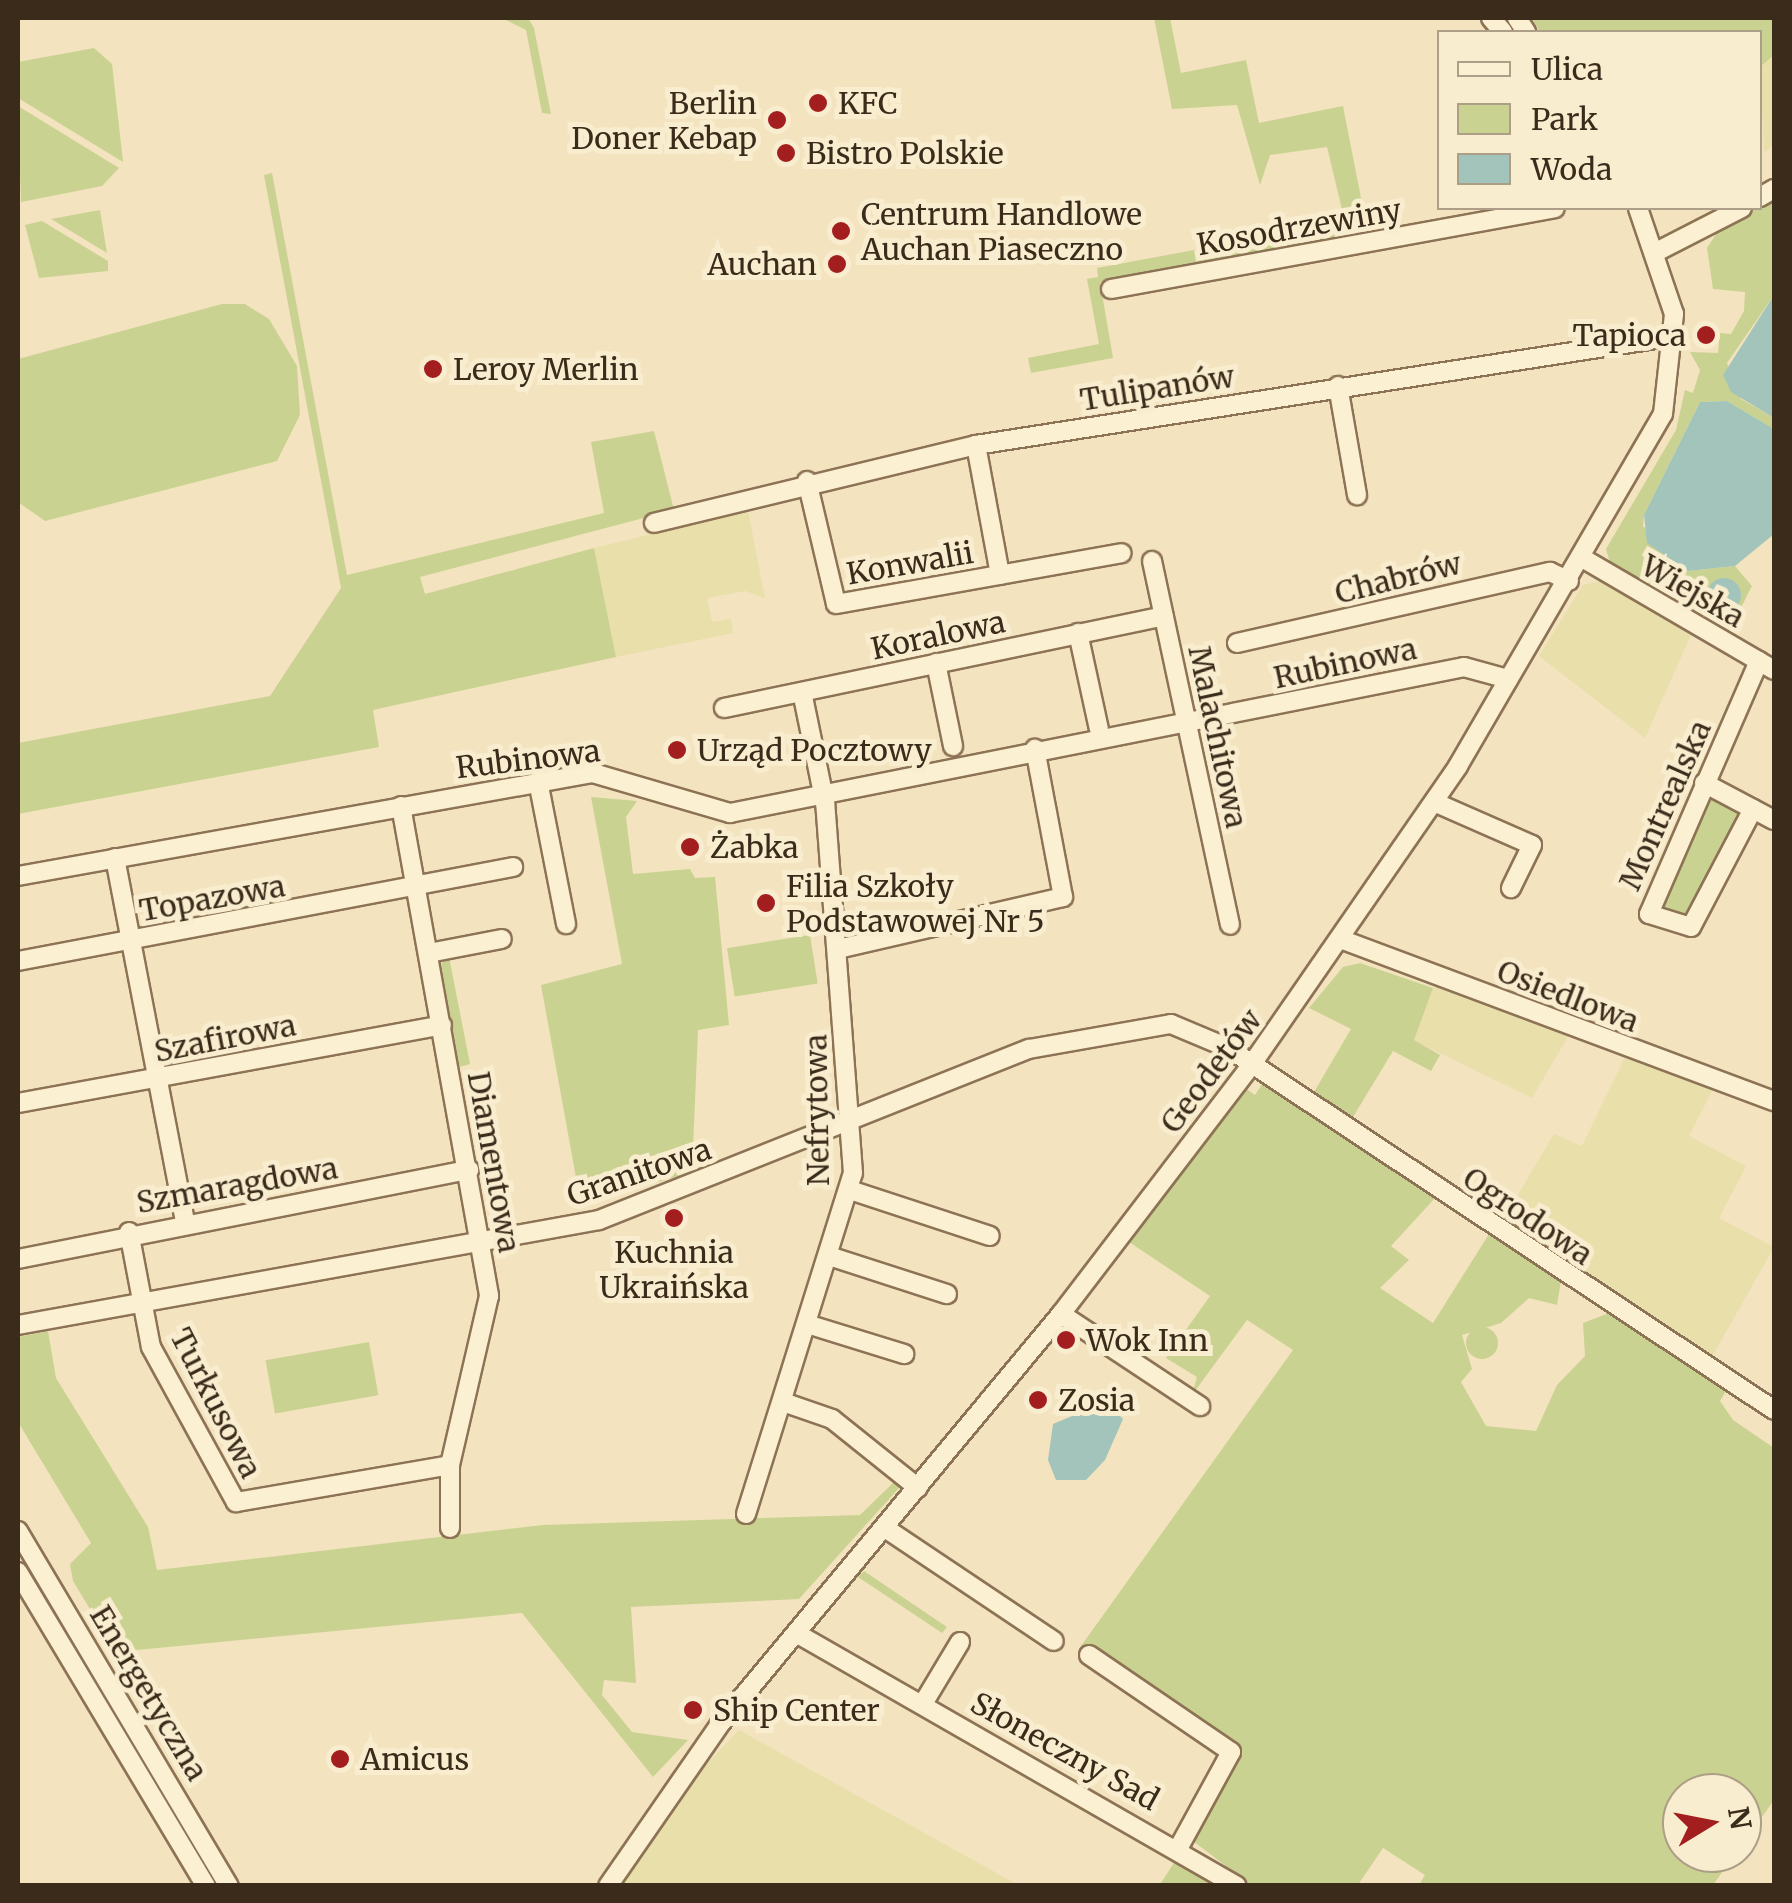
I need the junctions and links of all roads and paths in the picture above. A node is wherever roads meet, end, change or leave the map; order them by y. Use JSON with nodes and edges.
{"nodes":[{"id":1,"x":1544,"y":210,"type":"edge"},
{"id":2,"x":1639,"y":210,"type":"edge"},
{"id":3,"x":1738,"y":210,"type":"edge"},
{"id":4,"x":1660,"y":250,"type":"junction"},
{"id":5,"x":1111,"y":289,"type":"dead end"},
{"id":6,"x":1674,"y":336,"type":"junction"},
{"id":7,"x":1338,"y":386,"type":"junction"},
{"id":8,"x":976,"y":444,"type":"junction"},
{"id":9,"x":807,"y":481,"type":"junction"},
{"id":10,"x":1358,"y":495,"type":"dead end"},
{"id":11,"x":654,"y":523,"type":"dead end"},
{"id":12,"x":1121,"y":553,"type":"dead end"},
{"id":13,"x":1584,"y":559,"type":"junction"},
{"id":14,"x":1152,"y":561,"type":"dead end"},
{"id":15,"x":1000,"y":575,"type":"junction"},
{"id":16,"x":1570,"y":581,"type":"junction"},
{"id":17,"x":1163,"y":616,"type":"junction"},
{"id":18,"x":1078,"y":633,"type":"junction"},
{"id":19,"x":1237,"y":643,"type":"dead end"},
{"id":20,"x":936,"y":663,"type":"junction"},
{"id":21,"x":1767,"y":666,"type":"edge"},
{"id":22,"x":1508,"y":679,"type":"junction"},
{"id":23,"x":802,"y":692,"type":"junction"},
{"id":24,"x":724,"y":708,"type":"dead end"},
{"id":25,"x":1188,"y":722,"type":"junction"},
{"id":26,"x":1099,"y":729,"type":"dead end"},
{"id":27,"x":953,"y":746,"type":"dead end"},
{"id":28,"x":1034,"y":749,"type":"junction"},
{"id":29,"x":538,"y":781,"type":"junction"},
{"id":30,"x":1704,"y":783,"type":"junction"},
{"id":31,"x":823,"y":793,"type":"junction"},
{"id":32,"x":1434,"y":802,"type":"junction"},
{"id":33,"x":401,"y":806,"type":"junction"},
{"id":34,"x":1753,"y":809,"type":"junction"},
{"id":35,"x":1774,"y":820,"type":"edge"},
{"id":36,"x":115,"y":858,"type":"junction"},
{"id":37,"x":513,"y":867,"type":"dead end"},
{"id":38,"x":18,"y":876,"type":"edge"},
{"id":39,"x":415,"y":885,"type":"junction"},
{"id":40,"x":1511,"y":888,"type":"dead end"},
{"id":41,"x":566,"y":924,"type":"dead end"},
{"id":42,"x":1230,"y":925,"type":"dead end"},
{"id":43,"x":502,"y":939,"type":"dead end"},
{"id":44,"x":1344,"y":940,"type":"junction"},
{"id":45,"x":131,"y":941,"type":"junction"},
{"id":46,"x":838,"y":949,"type":"junction"},
{"id":47,"x":429,"y":953,"type":"junction"},
{"id":48,"x":18,"y":961,"type":"edge"},
{"id":49,"x":442,"y":1025,"type":"junction"},
{"id":50,"x":1252,"y":1064,"type":"junction"},
{"id":51,"x":158,"y":1078,"type":"junction"},
{"id":52,"x":1774,"y":1101,"type":"edge"},
{"id":53,"x":18,"y":1103,"type":"edge"},
{"id":54,"x":850,"y":1122,"type":"junction"},
{"id":55,"x":468,"y":1170,"type":"junction"},
{"id":56,"x":850,"y":1190,"type":"junction"},
{"id":57,"x":184,"y":1222,"type":"junction"},
{"id":58,"x":129,"y":1232,"type":"junction"},
{"id":59,"x":990,"y":1236,"type":"dead end"},
{"id":60,"x":482,"y":1243,"type":"junction"},
{"id":61,"x":829,"y":1256,"type":"junction"},
{"id":62,"x":18,"y":1259,"type":"edge"},
{"id":63,"x":947,"y":1294,"type":"dead end"},
{"id":64,"x":142,"y":1304,"type":"junction"},
{"id":65,"x":1061,"y":1314,"type":"junction"},
{"id":66,"x":807,"y":1324,"type":"junction"},
{"id":67,"x":18,"y":1325,"type":"edge"},
{"id":68,"x":904,"y":1354,"type":"dead end"},
{"id":69,"x":782,"y":1402,"type":"junction"},
{"id":70,"x":1200,"y":1406,"type":"dead end"},
{"id":71,"x":1774,"y":1410,"type":"edge"},
{"id":72,"x":450,"y":1465,"type":"junction"},
{"id":73,"x":918,"y":1488,"type":"junction"},
{"id":74,"x":746,"y":1514,"type":"dead end"},
{"id":75,"x":450,"y":1528,"type":"dead end"},
{"id":76,"x":884,"y":1528,"type":"junction"},
{"id":77,"x":18,"y":1532,"type":"edge"},
{"id":78,"x":44,"y":1575,"type":"junction"},
{"id":79,"x":21,"y":1584,"type":"edge"},
{"id":80,"x":796,"y":1633,"type":"junction"},
{"id":81,"x":1054,"y":1641,"type":"dead end"},
{"id":82,"x":960,"y":1642,"type":"dead end"},
{"id":83,"x":1088,"y":1655,"type":"dead end"},
{"id":84,"x":924,"y":1702,"type":"junction"},
{"id":85,"x":1179,"y":1847,"type":"junction"},
{"id":86,"x":206,"y":1886,"type":"edge"},
{"id":87,"x":228,"y":1886,"type":"edge"},
{"id":88,"x":608,"y":1886,"type":"edge"},
{"id":89,"x":1237,"y":1886,"type":"edge"}],
"edges":[{"from":1,"to":5,"type":"street","name":"Kosodrzewiny"},
{"from":2,"to":4,"type":"street","name":"Geodetów"},
{"from":3,"to":4,"type":"street"},
{"from":4,"to":6,"type":"street","name":"Geodetów"},
{"from":6,"to":7,"type":"street","name":"Tulipanów"},
{"from":6,"to":13,"type":"street","name":"Geodetów"},
{"from":7,"to":8,"type":"street","name":"Tulipanów"},
{"from":7,"to":10,"type":"street"},
{"from":8,"to":9,"type":"street","name":"Tulipanów"},
{"from":8,"to":15,"type":"street"},
{"from":9,"to":11,"type":"street","name":"Tulipanów"},
{"from":9,"to":15,"type":"street","name":"Konwalii"},
{"from":12,"to":15,"type":"street","name":"Konwalii"},
{"from":13,"to":16,"type":"street","name":"Geodetów"},
{"from":13,"to":21,"type":"street","name":"Wiejska"},
{"from":14,"to":17,"type":"street","name":"Malachitowa"},
{"from":16,"to":19,"type":"street","name":"Chabrów"},
{"from":16,"to":22,"type":"street","name":"Geodetów"},
{"from":17,"to":18,"type":"street","name":"Koralowa"},
{"from":17,"to":25,"type":"street","name":"Malachitowa"},
{"from":18,"to":20,"type":"street","name":"Koralowa"},
{"from":18,"to":26,"type":"street"},
{"from":20,"to":23,"type":"street","name":"Koralowa"},
{"from":20,"to":27,"type":"street"},
{"from":21,"to":30,"type":"street","name":"Montrealska"},
{"from":22,"to":25,"type":"street","name":"Rubinowa"},
{"from":22,"to":32,"type":"street","name":"Geodetów"},
{"from":23,"to":24,"type":"street","name":"Koralowa"},
{"from":23,"to":31,"type":"street","name":"Nefrytowa"},
{"from":25,"to":28,"type":"street","name":"Rubinowa"},
{"from":25,"to":42,"type":"street","name":"Malachitowa"},
{"from":28,"to":31,"type":"street","name":"Rubinowa"},
{"from":28,"to":46,"type":"street"},
{"from":29,"to":31,"type":"street","name":"Rubinowa"},
{"from":29,"to":33,"type":"street","name":"Rubinowa"},
{"from":29,"to":41,"type":"street"},
{"from":30,"to":34,"type":"street"},
{"from":30,"to":34,"type":"street","name":"Montrealska"},
{"from":31,"to":46,"type":"street","name":"Nefrytowa"},
{"from":32,"to":40,"type":"street"},
{"from":32,"to":44,"type":"street","name":"Geodetów"},
{"from":33,"to":36,"type":"street","name":"Rubinowa"},
{"from":33,"to":39,"type":"street","name":"Diamentowa"},
{"from":34,"to":35,"type":"street"},
{"from":36,"to":38,"type":"street","name":"Rubinowa"},
{"from":36,"to":45,"type":"street"},
{"from":37,"to":39,"type":"street","name":"Topazowa"},
{"from":39,"to":45,"type":"street","name":"Topazowa"},
{"from":39,"to":47,"type":"street","name":"Diamentowa"},
{"from":43,"to":47,"type":"street"},
{"from":44,"to":50,"type":"street","name":"Geodetów"},
{"from":44,"to":52,"type":"street","name":"Osiedlowa"},
{"from":45,"to":48,"type":"street","name":"Topazowa"},
{"from":45,"to":51,"type":"street"},
{"from":46,"to":54,"type":"street","name":"Nefrytowa"},
{"from":47,"to":49,"type":"street","name":"Diamentowa"},
{"from":49,"to":51,"type":"street","name":"Szafirowa"},
{"from":49,"to":55,"type":"street","name":"Diamentowa"},
{"from":50,"to":54,"type":"street","name":"Granitowa"},
{"from":50,"to":65,"type":"street","name":"Geodetów"},
{"from":50,"to":71,"type":"street","name":"Ogrodowa"},
{"from":51,"to":53,"type":"street","name":"Szafirowa"},
{"from":51,"to":57,"type":"street"},
{"from":54,"to":56,"type":"street","name":"Nefrytowa"},
{"from":54,"to":60,"type":"street","name":"Granitowa"},
{"from":55,"to":57,"type":"street","name":"Szmaragdowa"},
{"from":55,"to":60,"type":"street","name":"Diamentowa"},
{"from":56,"to":59,"type":"street"},
{"from":56,"to":61,"type":"street","name":"Nefrytowa"},
{"from":57,"to":58,"type":"street","name":"Szmaragdowa"},
{"from":58,"to":62,"type":"street","name":"Szmaragdowa"},
{"from":58,"to":64,"type":"street","name":"Turkusowa"},
{"from":60,"to":64,"type":"street","name":"Granitowa"},
{"from":60,"to":72,"type":"street","name":"Diamentowa"},
{"from":61,"to":63,"type":"street"},
{"from":61,"to":66,"type":"street","name":"Nefrytowa"},
{"from":64,"to":67,"type":"street","name":"Granitowa"},
{"from":64,"to":72,"type":"street","name":"Turkusowa"},
{"from":65,"to":70,"type":"street"},
{"from":65,"to":73,"type":"street","name":"Geodetów"},
{"from":66,"to":68,"type":"street"},
{"from":66,"to":69,"type":"street","name":"Nefrytowa"},
{"from":69,"to":73,"type":"street"},
{"from":69,"to":74,"type":"street","name":"Nefrytowa"},
{"from":72,"to":75,"type":"street","name":"Diamentowa"},
{"from":73,"to":76,"type":"street","name":"Geodetów"},
{"from":76,"to":80,"type":"street","name":"Geodetów"},
{"from":76,"to":81,"type":"street"},
{"from":77,"to":78,"type":"street","name":"Energetyczna"},
{"from":78,"to":79,"type":"street"},
{"from":78,"to":87,"type":"street","name":"Energetyczna"},
{"from":79,"to":86,"type":"street","name":"Energetyczna"},
{"from":80,"to":84,"type":"street","name":"Słoneczny Sad"},
{"from":80,"to":88,"type":"street","name":"Geodetów"},
{"from":82,"to":84,"type":"street","name":"Słoneczny Sad"},
{"from":83,"to":85,"type":"street","name":"Słoneczny Sad"},
{"from":84,"to":85,"type":"street","name":"Słoneczny Sad"},
{"from":85,"to":89,"type":"street","name":"Słoneczny Sad"}]}
